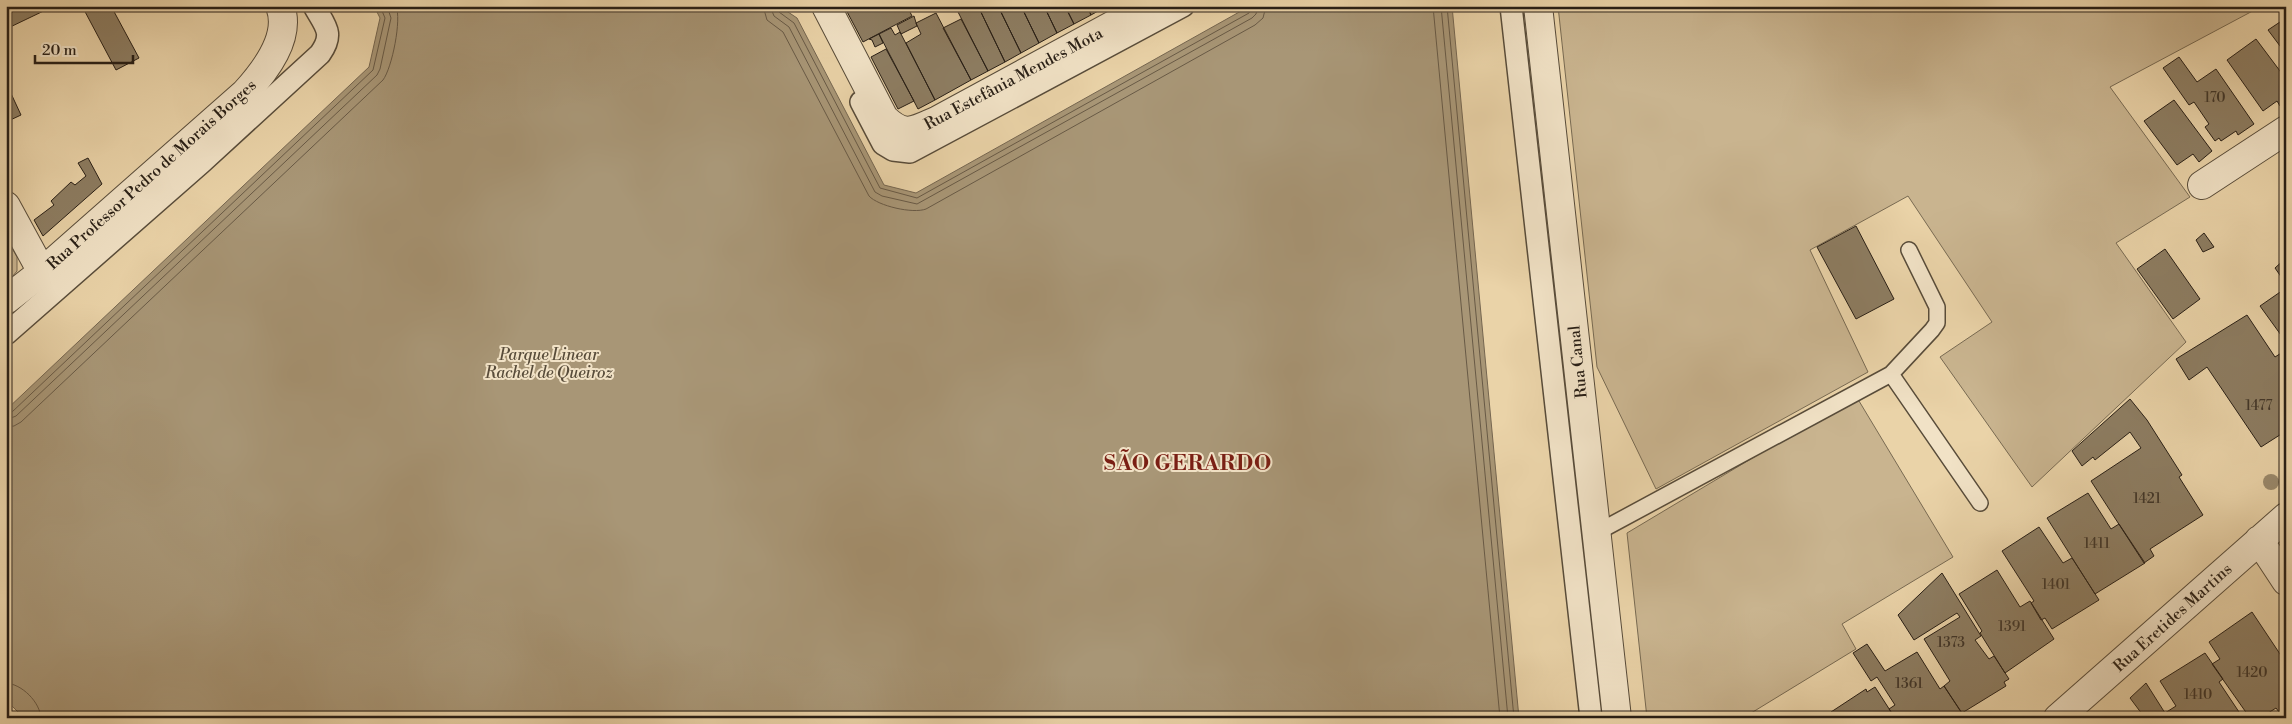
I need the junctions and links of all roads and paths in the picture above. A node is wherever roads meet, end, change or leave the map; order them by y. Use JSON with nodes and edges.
{"nodes":[{"id":1,"x":280,"y":6,"type":"edge"},
{"id":2,"x":314,"y":6,"type":"edge"},
{"id":3,"x":811,"y":6,"type":"edge"},
{"id":4,"x":826,"y":6,"type":"edge"},
{"id":5,"x":1148,"y":6,"type":"edge"},
{"id":6,"x":1183,"y":6,"type":"edge"},
{"id":7,"x":1511,"y":6,"type":"edge"},
{"id":8,"x":1538,"y":6,"type":"edge"},
{"id":9,"x":2286,"y":130,"type":"edge"},
{"id":10,"x":2202,"y":185,"type":"dead end"},
{"id":11,"x":6,"y":206,"type":"edge"},
{"id":12,"x":1909,"y":250,"type":"dead end"},
{"id":13,"x":42,"y":272,"type":"junction"},
{"id":14,"x":6,"y":300,"type":"edge"},
{"id":15,"x":6,"y":334,"type":"edge"},
{"id":16,"x":1891,"y":374,"type":"junction"},
{"id":17,"x":1980,"y":503,"type":"dead end"},
{"id":18,"x":2286,"y":517,"type":"edge"},
{"id":19,"x":1596,"y":533,"type":"junction"},
{"id":20,"x":2259,"y":540,"type":"junction"},
{"id":21,"x":2286,"y":582,"type":"edge"},
{"id":22,"x":1591,"y":718,"type":"edge"},
{"id":23,"x":1617,"y":718,"type":"edge"},
{"id":24,"x":2058,"y":718,"type":"edge"}],
"edges":[{"from":1,"to":13,"type":"street","name":"Rua Professor Pedro de Morais Borges"},
{"from":2,"to":15,"type":"street"},
{"from":3,"to":6,"type":"street"},
{"from":4,"to":5,"type":"street","name":"Rua Estefânia Mendes Mota"},
{"from":7,"to":22,"type":"street"},
{"from":8,"to":19,"type":"street","name":"Rua Canal"},
{"from":9,"to":10,"type":"street"},
{"from":11,"to":13,"type":"street"},
{"from":12,"to":16,"type":"lane"},
{"from":13,"to":14,"type":"street","name":"Rua Professor Pedro de Morais Borges"},
{"from":16,"to":17,"type":"lane"},
{"from":16,"to":19,"type":"lane"},
{"from":18,"to":20,"type":"street","name":"Rua Eretides Martins"},
{"from":19,"to":23,"type":"street","name":"Rua Canal"},
{"from":20,"to":21,"type":"street"},
{"from":20,"to":24,"type":"street","name":"Rua Eretides Martins"}]}
